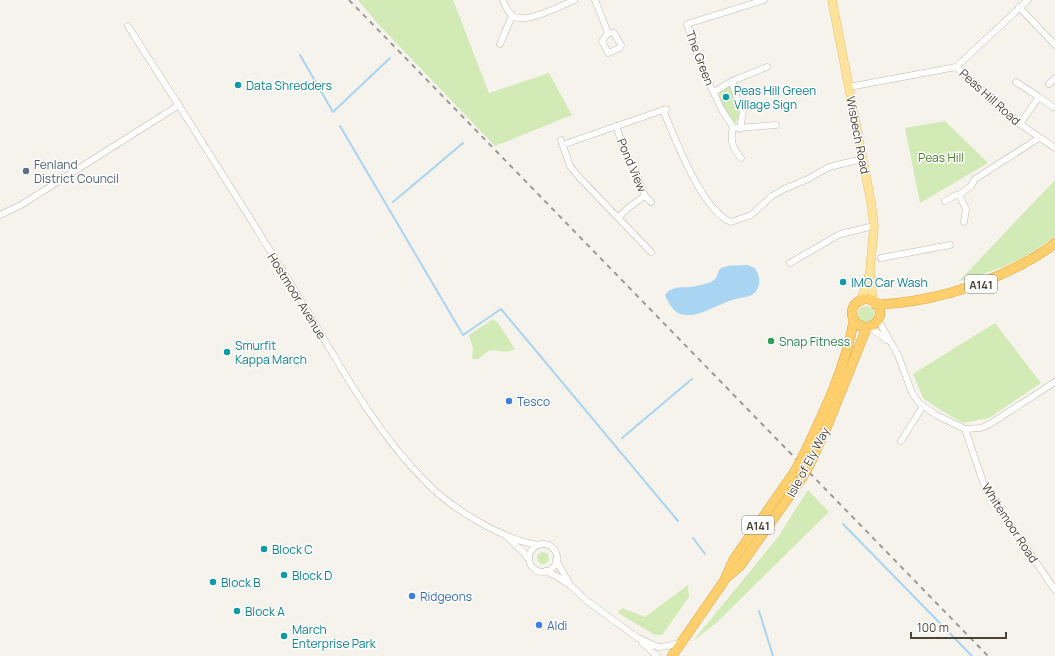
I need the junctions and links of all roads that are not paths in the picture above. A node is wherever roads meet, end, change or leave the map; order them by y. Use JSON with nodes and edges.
{"nodes":[{"id":1,"x":503,"y":0,"type":"edge"},
{"id":2,"x":575,"y":0,"type":"edge"},
{"id":3,"x":595,"y":0,"type":"edge"},
{"id":4,"x":764,"y":0,"type":"edge"},
{"id":5,"x":832,"y":0,"type":"edge"},
{"id":6,"x":1028,"y":0,"type":"edge"},
{"id":7,"x":1019,"y":7,"type":"junction"},
{"id":8,"x":512,"y":16,"type":"junction"},
{"id":9,"x":128,"y":26,"type":"dead end"},
{"id":10,"x":608,"y":33,"type":"dead end"},
{"id":11,"x":500,"y":44,"type":"dead end"},
{"id":12,"x":1055,"y":45,"type":"edge"},
{"id":13,"x":767,"y":67,"type":"dead end"},
{"id":14,"x":956,"y":67,"type":"junction"},
{"id":15,"x":1055,"y":78,"type":"edge"},
{"id":16,"x":732,"y":82,"type":"junction"},
{"id":17,"x":1016,"y":82,"type":"dead end"},
{"id":18,"x":1049,"y":84,"type":"dead end"},
{"id":19,"x":849,"y":87,"type":"junction"},
{"id":20,"x":714,"y":92,"type":"junction"},
{"id":21,"x":1039,"y":98,"type":"junction"},
{"id":22,"x":179,"y":105,"type":"junction"},
{"id":23,"x":1054,"y":107,"type":"dead end"},
{"id":24,"x":1020,"y":124,"type":"junction"},
{"id":25,"x":776,"y":125,"type":"dead end"},
{"id":26,"x":616,"y":126,"type":"junction"},
{"id":27,"x":736,"y":128,"type":"junction"},
{"id":28,"x":1039,"y":138,"type":"junction"},
{"id":29,"x":1055,"y":148,"type":"edge"},
{"id":30,"x":742,"y":158,"type":"dead end"},
{"id":31,"x":862,"y":158,"type":"junction"},
{"id":32,"x":959,"y":195,"type":"junction"},
{"id":33,"x":645,"y":196,"type":"junction"},
{"id":34,"x":945,"y":201,"type":"dead end"},
{"id":35,"x":650,"y":202,"type":"dead end"},
{"id":36,"x":0,"y":215,"type":"edge"},
{"id":37,"x":619,"y":218,"type":"junction"},
{"id":38,"x":964,"y":222,"type":"dead end"},
{"id":39,"x":874,"y":226,"type":"junction"},
{"id":40,"x":1055,"y":243,"type":"edge"},
{"id":41,"x":950,"y":245,"type":"dead end"},
{"id":42,"x":651,"y":252,"type":"dead end"},
{"id":43,"x":881,"y":258,"type":"dead end"},
{"id":44,"x":790,"y":263,"type":"dead end"},
{"id":45,"x":870,"y":271,"type":"junction"},
{"id":46,"x":861,"y":301,"type":"junction"},
{"id":47,"x":875,"y":303,"type":"junction"},
{"id":48,"x":898,"y":303,"type":"junction"},
{"id":49,"x":879,"y":317,"type":"junction"},
{"id":50,"x":854,"y":320,"type":"junction"},
{"id":51,"x":868,"y":327,"type":"junction"},
{"id":52,"x":888,"y":340,"type":"junction"},
{"id":53,"x":1055,"y":382,"type":"edge"},
{"id":54,"x":923,"y":406,"type":"junction"},
{"id":55,"x":965,"y":429,"type":"junction"},
{"id":56,"x":901,"y":441,"type":"dead end"},
{"id":57,"x":502,"y":532,"type":"junction"},
{"id":58,"x":539,"y":545,"type":"junction"},
{"id":59,"x":529,"y":560,"type":"junction"},
{"id":60,"x":556,"y":560,"type":"junction"},
{"id":61,"x":546,"y":571,"type":"junction"},
{"id":62,"x":724,"y":581,"type":"junction"},
{"id":63,"x":571,"y":586,"type":"junction"},
{"id":64,"x":1055,"y":590,"type":"edge"},
{"id":65,"x":638,"y":638,"type":"junction"},
{"id":66,"x":681,"y":642,"type":"junction"},
{"id":67,"x":657,"y":656,"type":"edge"},
{"id":68,"x":672,"y":656,"type":"edge"}],
"edges":[{"from":1,"to":8,"type":"street"},
{"from":2,"to":8,"type":"street"},
{"from":3,"to":10,"type":"street"},
{"from":4,"to":20,"type":"street","name":"The Green"},
{"from":5,"to":19,"type":"main road","name":"Wisbech Road"},
{"from":6,"to":7,"type":"street"},
{"from":7,"to":12,"type":"street"},
{"from":7,"to":14,"type":"street"},
{"from":8,"to":11,"type":"street"},
{"from":9,"to":22,"type":"street","name":"Hostmoor Avenue"},
{"from":13,"to":16,"type":"street","name":"The Green"},
{"from":14,"to":19,"type":"street","name":"Peas Hill Road"},
{"from":14,"to":24,"type":"street","name":"Peas Hill Road"},
{"from":15,"to":18,"type":"street"},
{"from":16,"to":20,"type":"street","name":"The Green"},
{"from":16,"to":27,"type":"street","name":"The Green"},
{"from":17,"to":21,"type":"street"},
{"from":19,"to":31,"type":"main road","name":"Wisbech Road"},
{"from":20,"to":27,"type":"street","name":"The Green"},
{"from":21,"to":23,"type":"street"},
{"from":21,"to":24,"type":"street"},
{"from":22,"to":36,"type":"street"},
{"from":22,"to":57,"type":"street","name":"Hostmoor Avenue"},
{"from":24,"to":28,"type":"street","name":"Peas Hill Road"},
{"from":25,"to":27,"type":"street"},
{"from":26,"to":31,"type":"street"},
{"from":26,"to":33,"type":"street","name":"Pond View"},
{"from":26,"to":37,"type":"street"},
{"from":27,"to":30,"type":"street","name":"The Green"},
{"from":28,"to":29,"type":"street","name":"Peas Hill Road"},
{"from":28,"to":32,"type":"street"},
{"from":31,"to":39,"type":"main road","name":"Wisbech Road"},
{"from":32,"to":34,"type":"street"},
{"from":32,"to":38,"type":"street"},
{"from":33,"to":35,"type":"street","name":"Pond View"},
{"from":33,"to":37,"type":"street"},
{"from":37,"to":42,"type":"street"},
{"from":39,"to":44,"type":"street"},
{"from":39,"to":45,"type":"main road","name":"Wisbech Road"},
{"from":40,"to":48,"type":"highway","number":"A141"},
{"from":41,"to":43,"type":"street"},
{"from":45,"to":46,"type":"main road","name":"Wisbech Road"},
{"from":45,"to":47,"type":"main road","name":"Wisbech Road"},
{"from":46,"to":47,"type":"highway","number":"A141"},
{"from":46,"to":50,"type":"highway","number":"A141"},
{"from":47,"to":48,"type":"highway","number":"A141"},
{"from":47,"to":49,"type":"highway"},
{"from":48,"to":49,"type":"highway","number":"A141"},
{"from":49,"to":51,"type":"highway","number":"A141"},
{"from":49,"to":52,"type":"street"},
{"from":50,"to":51,"type":"highway"},
{"from":50,"to":62,"type":"highway","name":"Isle of Ely Way","number":"A141","bridge":true},
{"from":51,"to":52,"type":"street"},
{"from":51,"to":62,"type":"highway","name":"Isle of Ely Way","number":"A141","bridge":true},
{"from":52,"to":54,"type":"street"},
{"from":53,"to":55,"type":"street"},
{"from":54,"to":55,"type":"street"},
{"from":54,"to":56,"type":"street"},
{"from":55,"to":64,"type":"street","name":"Whitemoor Road"},
{"from":57,"to":58,"type":"street","name":"Hostmoor Avenue"},
{"from":57,"to":59,"type":"street","name":"Hostmoor Avenue"},
{"from":58,"to":59,"type":"street"},
{"from":58,"to":60,"type":"street"},
{"from":59,"to":61,"type":"street"},
{"from":60,"to":61,"type":"street"},
{"from":60,"to":63,"type":"street"},
{"from":61,"to":63,"type":"street"},
{"from":62,"to":66,"type":"highway","name":"Isle of Ely Way","number":"A141"},
{"from":63,"to":65,"type":"street"},
{"from":65,"to":66,"type":"street"},
{"from":65,"to":67,"type":"street"},
{"from":66,"to":68,"type":"highway","name":"Isle of Ely Way","number":"A141"}]}
